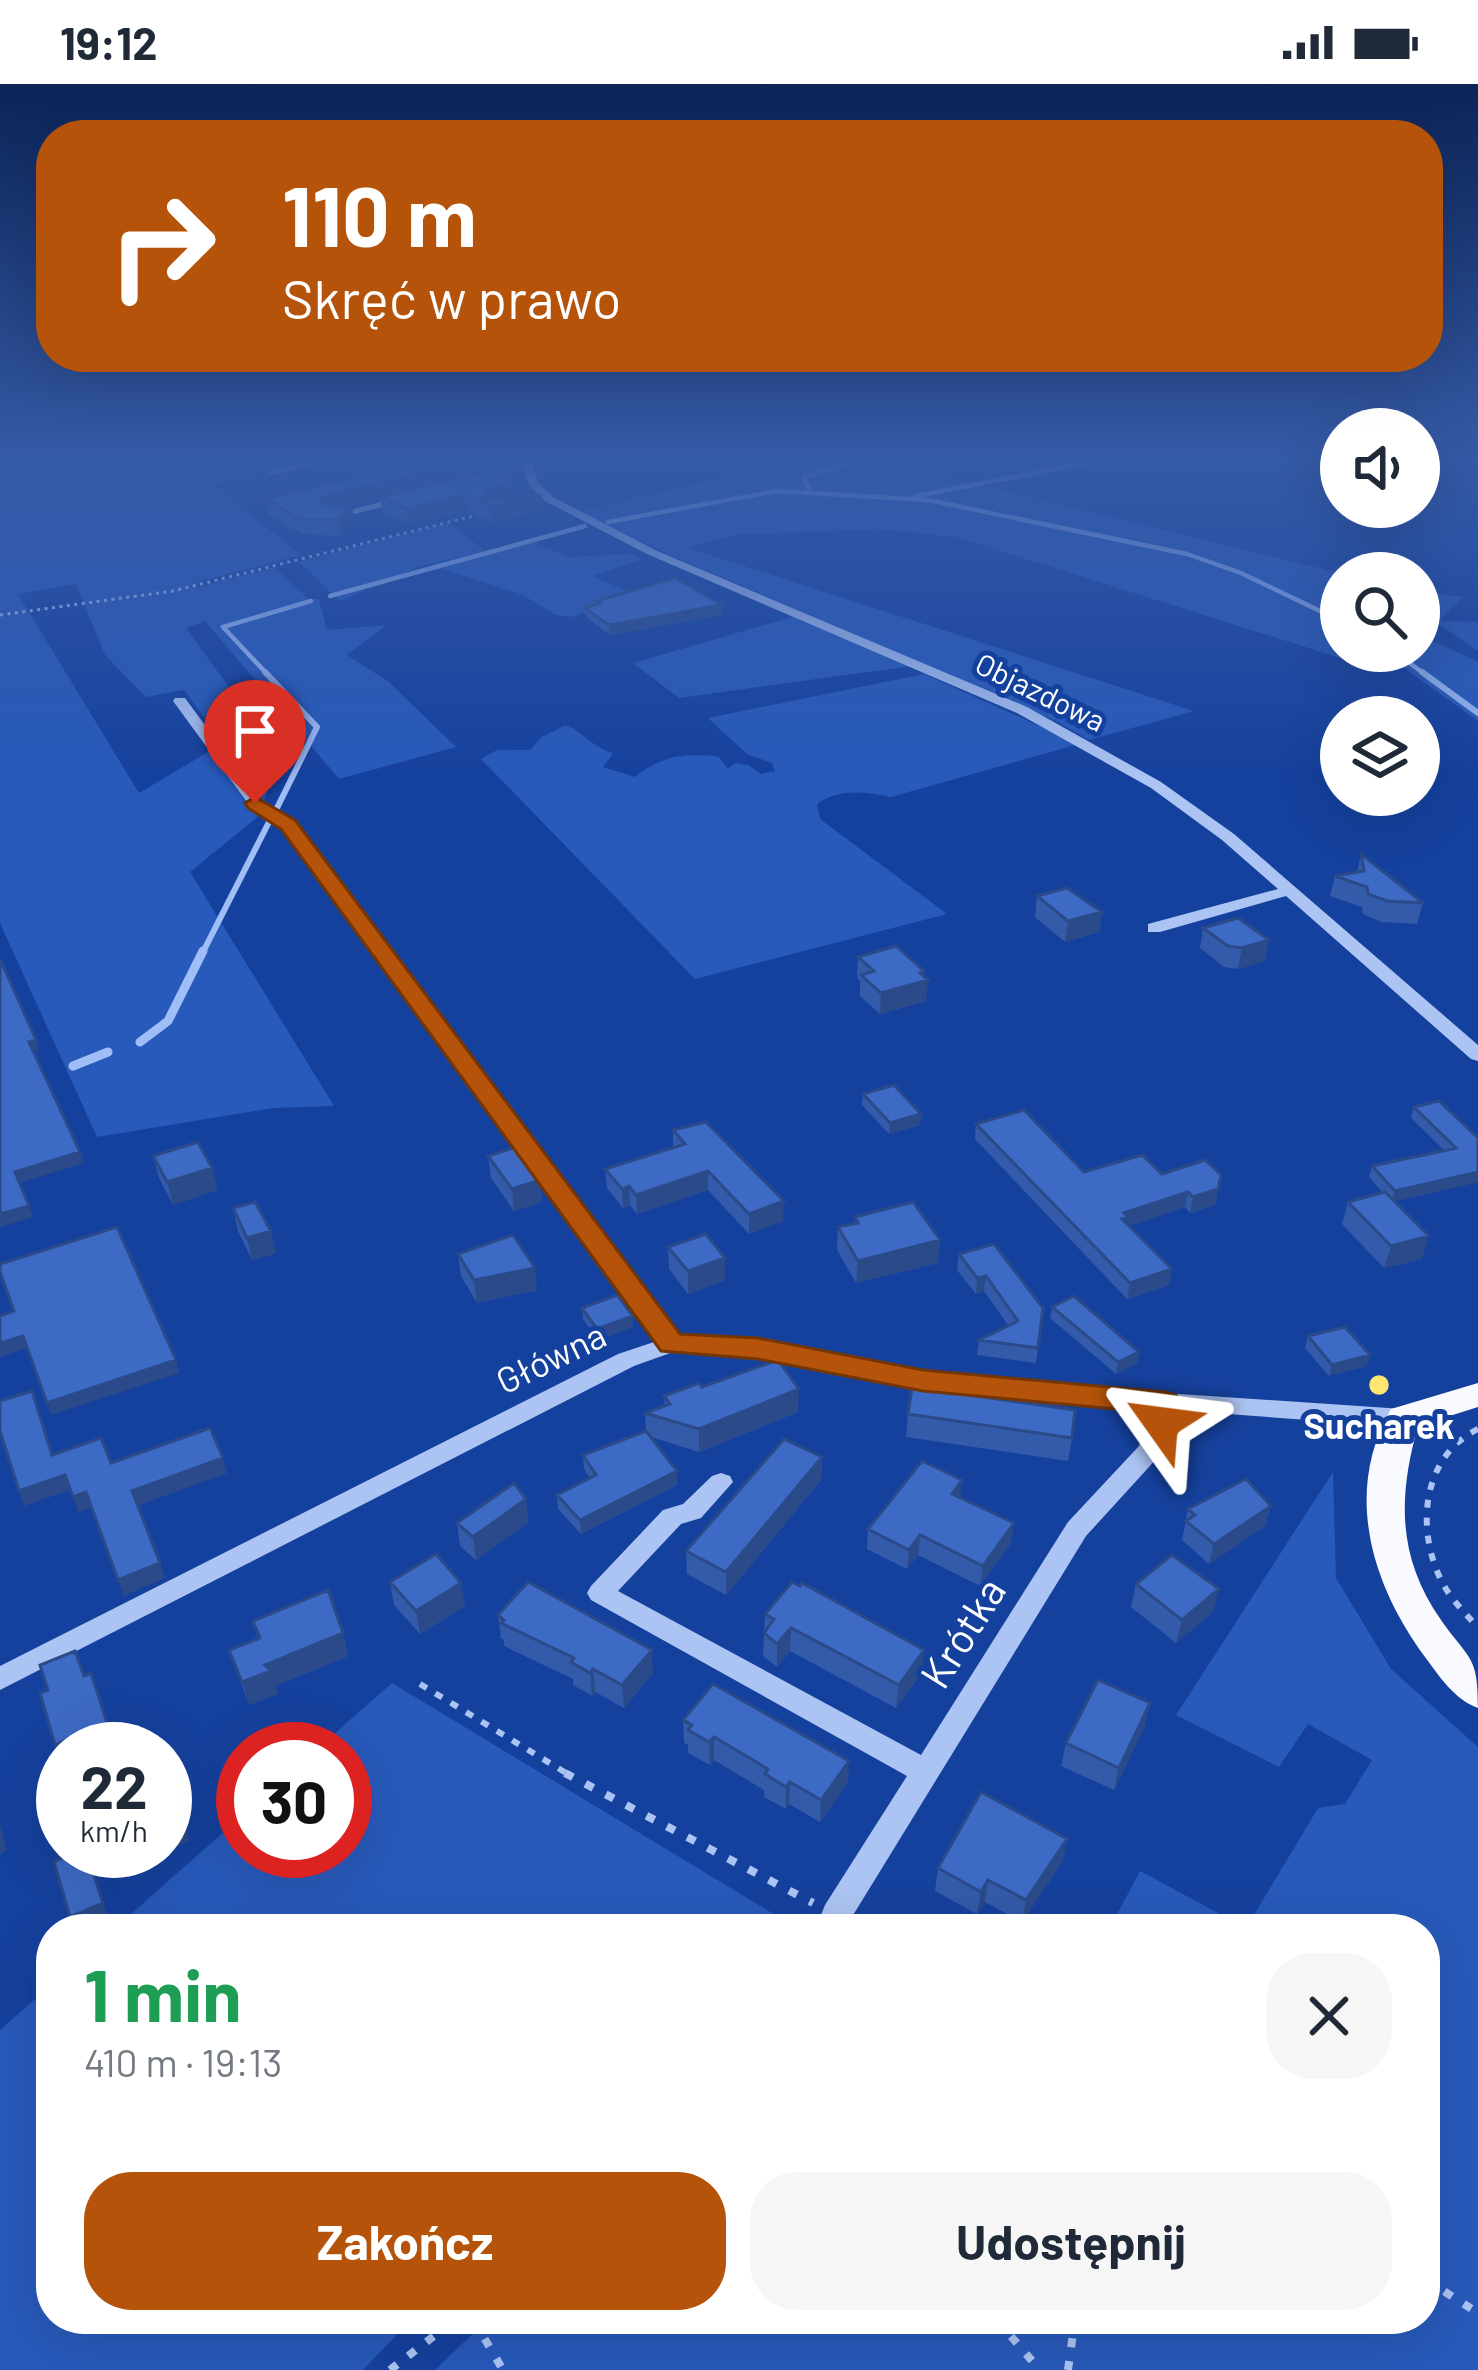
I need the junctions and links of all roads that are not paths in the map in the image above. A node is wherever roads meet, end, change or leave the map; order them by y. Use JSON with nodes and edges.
{"nodes":[{"id":1,"x":678,"y":564,"type":"edge"},
{"id":2,"x":181,"y":701,"type":"dead end"},
{"id":3,"x":1291,"y":890,"type":"junction"},
{"id":4,"x":1154,"y":928,"type":"dead end"},
{"id":5,"x":1478,"y":1055,"type":"edge"},
{"id":6,"x":671,"y":1344,"type":"junction"},
{"id":7,"x":1478,"y":1395,"type":"edge"},
{"id":8,"x":1165,"y":1403,"type":"junction"},
{"id":9,"x":1403,"y":1418,"type":"junction"},
{"id":10,"x":721,"y":1482,"type":"dead end"},
{"id":11,"x":0,"y":1679,"type":"edge"},
{"id":12,"x":1478,"y":1692,"type":"edge"},
{"id":13,"x":926,"y":1772,"type":"junction"},
{"id":14,"x":837,"y":1914,"type":"edge"}],
"edges":[{"from":1,"to":3,"type":"street","name":"Objazdowa"},
{"from":2,"to":6,"type":"street"},
{"from":3,"to":4,"type":"street"},
{"from":3,"to":5,"type":"street","name":"Objazdowa"},
{"from":6,"to":8,"type":"street","name":"Główna"},
{"from":6,"to":11,"type":"street","name":"Główna"},
{"from":7,"to":9,"type":"main road"},
{"from":8,"to":9,"type":"street","name":"Główna"},
{"from":8,"to":13,"type":"street","name":"Krótka"},
{"from":9,"to":12,"type":"main road"},
{"from":10,"to":13,"type":"street"},
{"from":13,"to":14,"type":"street","name":"Krótka"}]}
